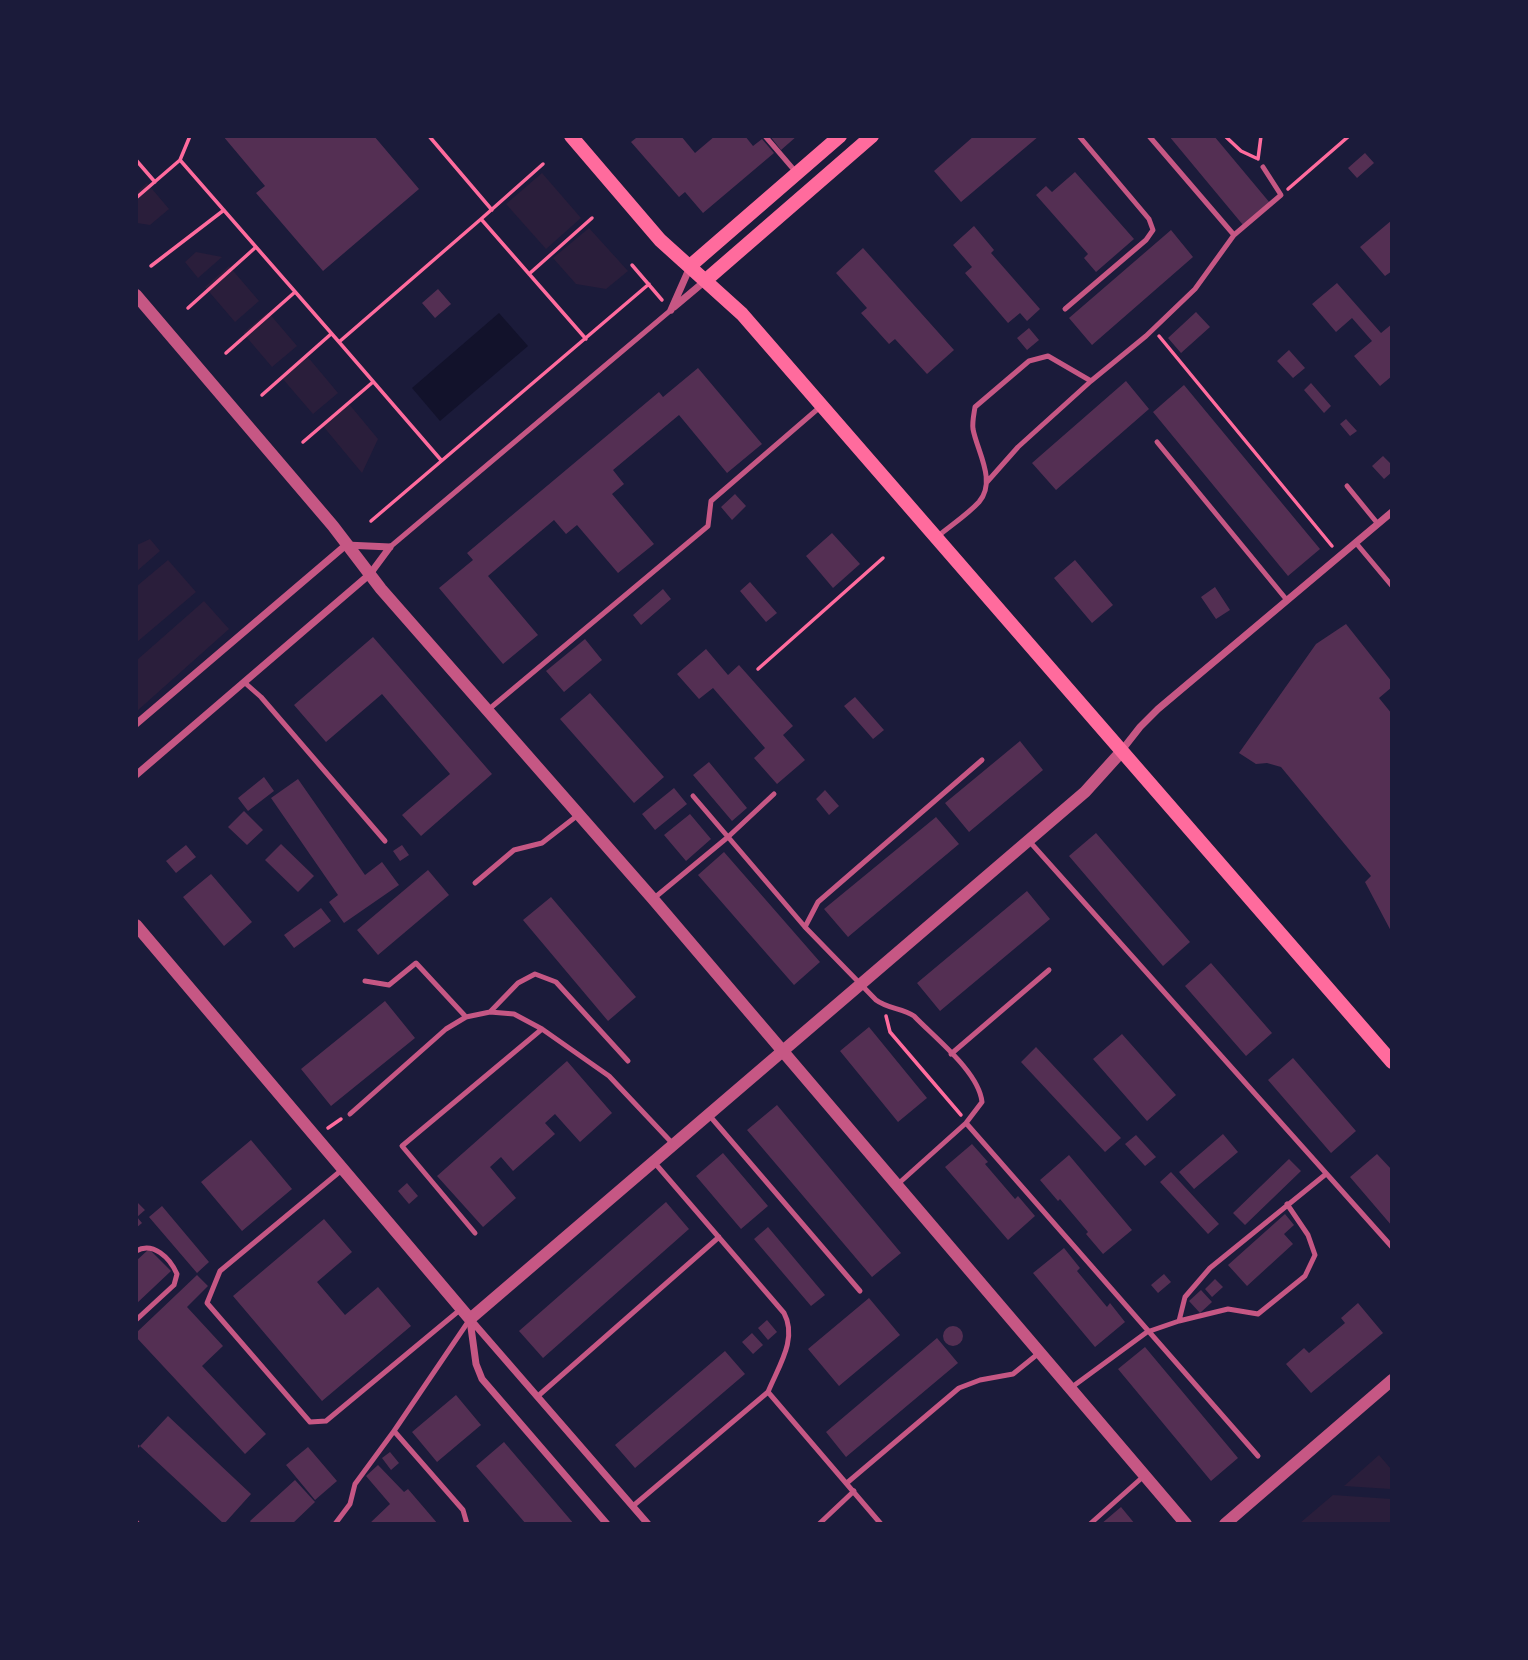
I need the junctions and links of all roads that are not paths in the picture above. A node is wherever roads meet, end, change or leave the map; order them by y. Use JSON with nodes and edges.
{"nodes":[{"id":1,"x":571,"y":136,"type":"edge"},
{"id":2,"x":765,"y":136,"type":"edge"},
{"id":3,"x":839,"y":136,"type":"edge"},
{"id":4,"x":872,"y":136,"type":"edge"},
{"id":5,"x":1079,"y":136,"type":"edge"},
{"id":6,"x":1149,"y":136,"type":"edge"},
{"id":7,"x":1262,"y":167,"type":"road end"},
{"id":8,"x":797,"y":173,"type":"junction"},
{"id":9,"x":1234,"y":235,"type":"junction"},
{"id":10,"x":690,"y":266,"type":"junction"},
{"id":11,"x":706,"y":280,"type":"junction"},
{"id":12,"x":136,"y":295,"type":"edge"},
{"id":13,"x":670,"y":308,"type":"junction"},
{"id":14,"x":1065,"y":309,"type":"dead end"},
{"id":15,"x":1091,"y":381,"type":"junction"},
{"id":16,"x":822,"y":405,"type":"junction"},
{"id":17,"x":1157,"y":442,"type":"dead end"},
{"id":18,"x":987,"y":482,"type":"junction"},
{"id":19,"x":1347,"y":486,"type":"dead end"},
{"id":20,"x":1391,"y":512,"type":"edge"},
{"id":21,"x":1378,"y":524,"type":"junction"},
{"id":22,"x":937,"y":537,"type":"junction"},
{"id":23,"x":1356,"y":543,"type":"junction"},
{"id":24,"x":346,"y":545,"type":"junction"},
{"id":25,"x":390,"y":547,"type":"junction"},
{"id":26,"x":370,"y":574,"type":"junction"},
{"id":27,"x":1391,"y":586,"type":"edge"},
{"id":28,"x":1286,"y":599,"type":"junction"},
{"id":29,"x":244,"y":682,"type":"junction"},
{"id":30,"x":488,"y":710,"type":"junction"},
{"id":31,"x":136,"y":724,"type":"edge"},
{"id":32,"x":1122,"y":751,"type":"junction"},
{"id":33,"x":982,"y":760,"type":"dead end"},
{"id":34,"x":136,"y":775,"type":"edge"},
{"id":35,"x":774,"y":794,"type":"dead end"},
{"id":36,"x":693,"y":796,"type":"dead end"},
{"id":37,"x":580,"y":814,"type":"junction"},
{"id":38,"x":728,"y":837,"type":"junction"},
{"id":39,"x":385,"y":841,"type":"dead end"},
{"id":40,"x":1028,"y":841,"type":"junction"},
{"id":41,"x":475,"y":883,"type":"dead end"},
{"id":42,"x":653,"y":899,"type":"junction"},
{"id":43,"x":136,"y":925,"type":"edge"},
{"id":44,"x":805,"y":927,"type":"junction"},
{"id":45,"x":1049,"y":970,"type":"dead end"},
{"id":46,"x":365,"y":981,"type":"dead end"},
{"id":47,"x":861,"y":984,"type":"junction"},
{"id":48,"x":490,"y":1012,"type":"junction"},
{"id":49,"x":466,"y":1017,"type":"junction"},
{"id":50,"x":542,"y":1029,"type":"junction"},
{"id":51,"x":782,"y":1051,"type":"junction"},
{"id":52,"x":951,"y":1055,"type":"junction"},
{"id":53,"x":628,"y":1061,"type":"dead end"},
{"id":54,"x":1391,"y":1062,"type":"edge"},
{"id":55,"x":350,"y":1114,"type":"road end"},
{"id":56,"x":709,"y":1115,"type":"junction"},
{"id":57,"x":965,"y":1123,"type":"junction"},
{"id":58,"x":674,"y":1145,"type":"junction"},
{"id":59,"x":654,"y":1162,"type":"junction"},
{"id":60,"x":343,"y":1169,"type":"junction"},
{"id":61,"x":1326,"y":1174,"type":"junction"},
{"id":62,"x":898,"y":1184,"type":"junction"},
{"id":63,"x":1287,"y":1204,"type":"junction"},
{"id":64,"x":475,"y":1233,"type":"dead end"},
{"id":65,"x":719,"y":1237,"type":"junction"},
{"id":66,"x":1391,"y":1247,"type":"edge"},
{"id":67,"x":136,"y":1251,"type":"edge"},
{"id":68,"x":860,"y":1291,"type":"dead end"},
{"id":69,"x":461,"y":1308,"type":"junction"},
{"id":70,"x":470,"y":1319,"type":"junction"},
{"id":71,"x":136,"y":1320,"type":"edge"},
{"id":72,"x":1179,"y":1321,"type":"junction"},
{"id":73,"x":1147,"y":1332,"type":"junction"},
{"id":74,"x":1041,"y":1351,"type":"junction"},
{"id":75,"x":1391,"y":1380,"type":"edge"},
{"id":76,"x":1071,"y":1387,"type":"junction"},
{"id":77,"x":768,"y":1392,"type":"junction"},
{"id":78,"x":538,"y":1396,"type":"junction"},
{"id":79,"x":394,"y":1431,"type":"junction"},
{"id":80,"x":1258,"y":1456,"type":"dead end"},
{"id":81,"x":1146,"y":1475,"type":"junction"},
{"id":82,"x":848,"y":1482,"type":"junction"},
{"id":83,"x":854,"y":1491,"type":"junction"},
{"id":84,"x":633,"y":1506,"type":"junction"},
{"id":85,"x":335,"y":1524,"type":"edge"},
{"id":86,"x":467,"y":1524,"type":"edge"},
{"id":87,"x":607,"y":1524,"type":"edge"},
{"id":88,"x":648,"y":1524,"type":"edge"},
{"id":89,"x":819,"y":1524,"type":"edge"},
{"id":90,"x":881,"y":1524,"type":"edge"},
{"id":91,"x":1090,"y":1524,"type":"edge"},
{"id":92,"x":1186,"y":1524,"type":"edge"},
{"id":93,"x":1225,"y":1524,"type":"edge"}],
"edges":[{"from":1,"to":10,"type":"main road"},
{"from":2,"to":8,"type":"lane"},
{"from":3,"to":8,"type":"main road"},
{"from":4,"to":11,"type":"main road"},
{"from":5,"to":14,"type":"lane"},
{"from":6,"to":9,"type":"lane"},
{"from":7,"to":9,"type":"lane"},
{"from":8,"to":10,"type":"main road"},
{"from":9,"to":15,"type":"lane"},
{"from":10,"to":11,"type":"main road"},
{"from":10,"to":13,"type":"street"},
{"from":11,"to":13,"type":"street"},
{"from":11,"to":16,"type":"main road"},
{"from":12,"to":24,"type":"street"},
{"from":13,"to":25,"type":"lane"},
{"from":15,"to":18,"type":"lane"},
{"from":15,"to":18,"type":"lane"},
{"from":16,"to":22,"type":"main road"},
{"from":16,"to":30,"type":"lane"},
{"from":17,"to":28,"type":"lane"},
{"from":18,"to":22,"type":"lane"},
{"from":19,"to":21,"type":"lane"},
{"from":20,"to":21,"type":"street"},
{"from":21,"to":23,"type":"street"},
{"from":22,"to":32,"type":"main road"},
{"from":23,"to":27,"type":"lane"},
{"from":23,"to":28,"type":"street"},
{"from":24,"to":25,"type":"street"},
{"from":24,"to":26,"type":"street"},
{"from":24,"to":31,"type":"street"},
{"from":25,"to":26,"type":"street"},
{"from":26,"to":29,"type":"street"},
{"from":26,"to":30,"type":"street"},
{"from":28,"to":32,"type":"street"},
{"from":29,"to":34,"type":"street"},
{"from":29,"to":39,"type":"lane"},
{"from":30,"to":37,"type":"street"},
{"from":32,"to":40,"type":"street"},
{"from":32,"to":54,"type":"main road"},
{"from":33,"to":44,"type":"lane"},
{"from":35,"to":38,"type":"lane"},
{"from":36,"to":38,"type":"lane"},
{"from":37,"to":41,"type":"lane"},
{"from":37,"to":42,"type":"street"},
{"from":38,"to":42,"type":"lane"},
{"from":38,"to":44,"type":"lane"},
{"from":40,"to":47,"type":"street"},
{"from":40,"to":61,"type":"lane"},
{"from":42,"to":51,"type":"street"},
{"from":43,"to":60,"type":"street"},
{"from":44,"to":47,"type":"lane"},
{"from":45,"to":52,"type":"lane"},
{"from":46,"to":49,"type":"lane"},
{"from":47,"to":51,"type":"street"},
{"from":47,"to":52,"type":"lane"},
{"from":48,"to":49,"type":"lane"},
{"from":48,"to":50,"type":"lane"},
{"from":48,"to":53,"type":"lane"},
{"from":49,"to":55,"type":"lane"},
{"from":50,"to":58,"type":"lane"},
{"from":50,"to":64,"type":"lane"},
{"from":51,"to":56,"type":"street"},
{"from":51,"to":62,"type":"street"},
{"from":52,"to":57,"type":"lane"},
{"from":56,"to":58,"type":"street"},
{"from":56,"to":68,"type":"lane"},
{"from":57,"to":62,"type":"lane"},
{"from":57,"to":73,"type":"lane"},
{"from":58,"to":59,"type":"street"},
{"from":59,"to":65,"type":"lane"},
{"from":59,"to":70,"type":"street"},
{"from":60,"to":69,"type":"street"},
{"from":60,"to":69,"type":"lane"},
{"from":61,"to":63,"type":"lane"},
{"from":61,"to":66,"type":"lane"},
{"from":62,"to":74,"type":"street"},
{"from":63,"to":72,"type":"lane"},
{"from":63,"to":72,"type":"lane"},
{"from":65,"to":77,"type":"lane"},
{"from":65,"to":78,"type":"lane"},
{"from":67,"to":71,"type":"lane"},
{"from":69,"to":70,"type":"street"},
{"from":70,"to":78,"type":"street"},
{"from":70,"to":79,"type":"lane"},
{"from":70,"to":87,"type":"street"},
{"from":72,"to":73,"type":"lane"},
{"from":73,"to":76,"type":"lane"},
{"from":73,"to":80,"type":"lane"},
{"from":74,"to":76,"type":"street"},
{"from":74,"to":82,"type":"lane"},
{"from":75,"to":93,"type":"street"},
{"from":76,"to":81,"type":"street"},
{"from":77,"to":82,"type":"lane"},
{"from":77,"to":84,"type":"lane"},
{"from":78,"to":84,"type":"street"},
{"from":79,"to":85,"type":"lane"},
{"from":79,"to":86,"type":"lane"},
{"from":81,"to":91,"type":"lane"},
{"from":81,"to":92,"type":"street"},
{"from":82,"to":83,"type":"lane"},
{"from":83,"to":89,"type":"lane"},
{"from":83,"to":90,"type":"lane"},
{"from":84,"to":88,"type":"street"}]}
